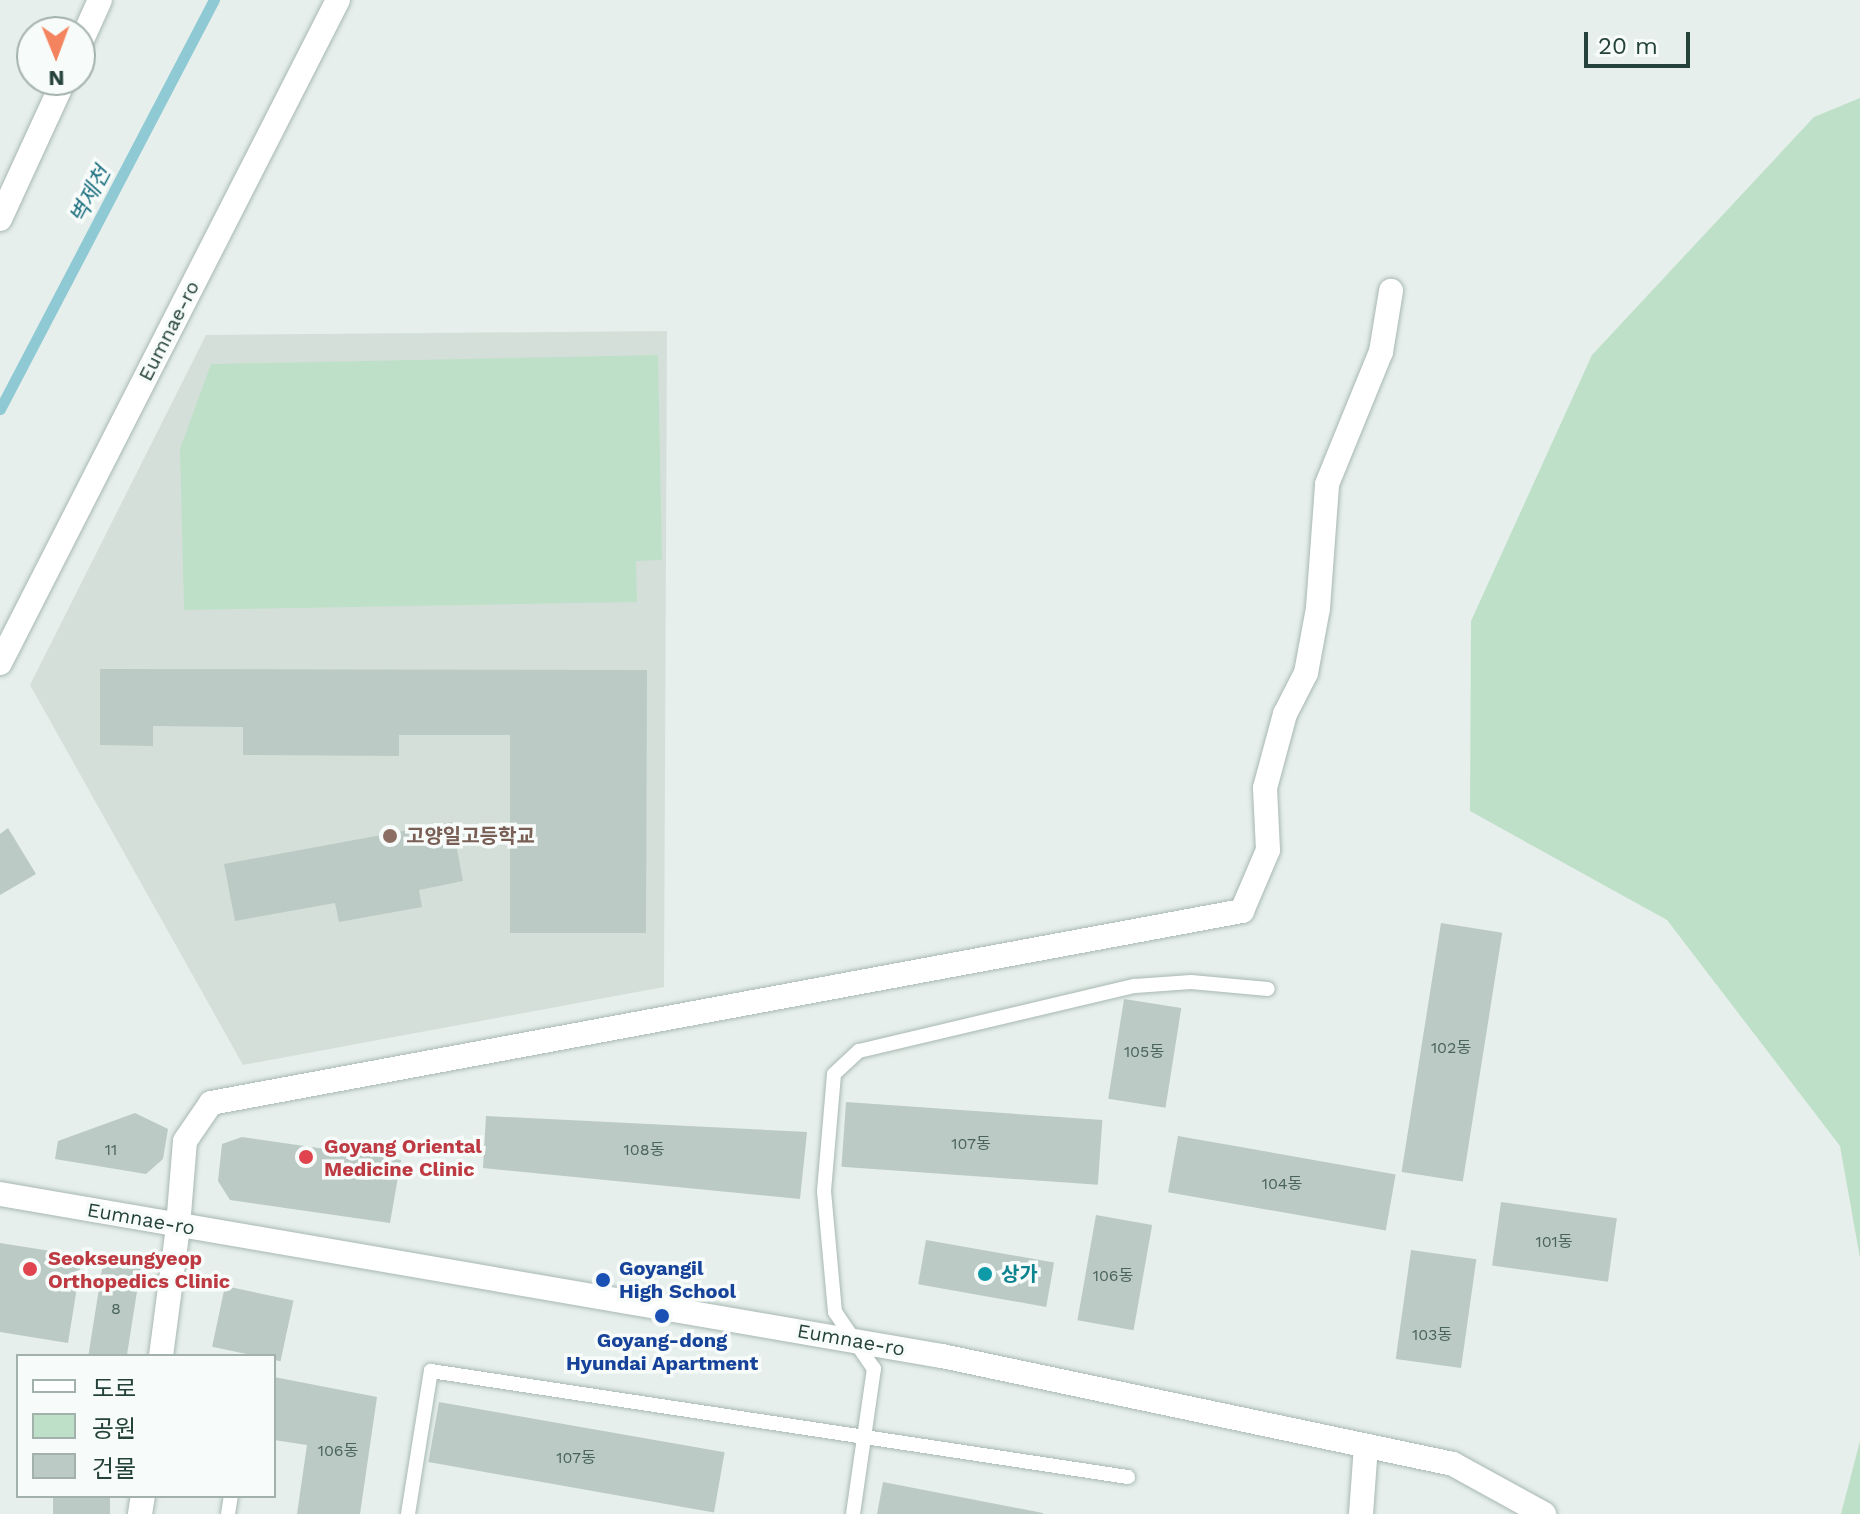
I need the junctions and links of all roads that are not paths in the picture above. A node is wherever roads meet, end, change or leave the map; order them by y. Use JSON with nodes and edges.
{"nodes":[{"id":1,"x":338,"y":0,"type":"edge"},
{"id":2,"x":57,"y":96,"type":"edge"},
{"id":3,"x":0,"y":219,"type":"edge"},
{"id":4,"x":1391,"y":291,"type":"dead end"},
{"id":5,"x":0,"y":663,"type":"edge"},
{"id":6,"x":1268,"y":989,"type":"dead end"},
{"id":7,"x":0,"y":1194,"type":"edge"},
{"id":8,"x":178,"y":1226,"type":"junction"},
{"id":9,"x":861,"y":1342,"type":"junction"},
{"id":10,"x":161,"y":1354,"type":"edge"},
{"id":11,"x":864,"y":1434,"type":"junction"},
{"id":12,"x":1366,"y":1446,"type":"junction"},
{"id":13,"x":1128,"y":1477,"type":"dead end"},
{"id":14,"x":408,"y":1514,"type":"edge"},
{"id":15,"x":853,"y":1514,"type":"edge"},
{"id":16,"x":1361,"y":1514,"type":"edge"},
{"id":17,"x":1544,"y":1514,"type":"edge"}],
"edges":[{"from":1,"to":5,"type":"street","name":"Eumnae-ro"},
{"from":2,"to":3,"type":"street"},
{"from":4,"to":8,"type":"street"},
{"from":6,"to":9,"type":"lane"},
{"from":7,"to":8,"type":"street","name":"Eumnae-ro"},
{"from":8,"to":9,"type":"street","name":"Eumnae-ro"},
{"from":8,"to":10,"type":"street"},
{"from":9,"to":11,"type":"lane"},
{"from":9,"to":12,"type":"street","name":"Eumnae-ro"},
{"from":11,"to":13,"type":"lane"},
{"from":11,"to":14,"type":"lane"},
{"from":11,"to":15,"type":"lane"},
{"from":12,"to":16,"type":"street"},
{"from":12,"to":17,"type":"street","name":"Eumnae-ro"}]}
